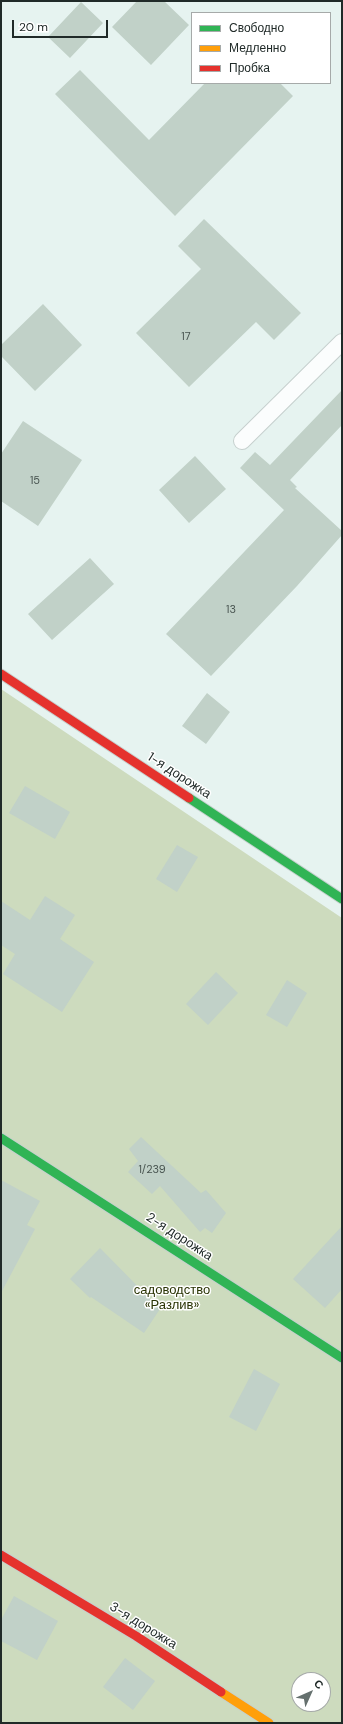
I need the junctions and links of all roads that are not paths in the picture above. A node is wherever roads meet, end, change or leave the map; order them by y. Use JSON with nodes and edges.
{"nodes":[{"id":1,"x":342,"y":342,"type":"edge"},
{"id":2,"x":242,"y":441,"type":"dead end"},
{"id":3,"x":1,"y":674,"type":"edge"},
{"id":4,"x":342,"y":899,"type":"edge"},
{"id":5,"x":1,"y":1138,"type":"edge"},
{"id":6,"x":342,"y":1358,"type":"edge"},
{"id":7,"x":1,"y":1555,"type":"edge"},
{"id":8,"x":268,"y":1723,"type":"edge"}],
"edges":[{"from":1,"to":2,"type":"lane"},
{"from":3,"to":4,"type":"street","name":"1-я дорожка"},
{"from":5,"to":6,"type":"street","name":"2-я дорожка"},
{"from":7,"to":8,"type":"street","name":"3-я дорожка"}]}
